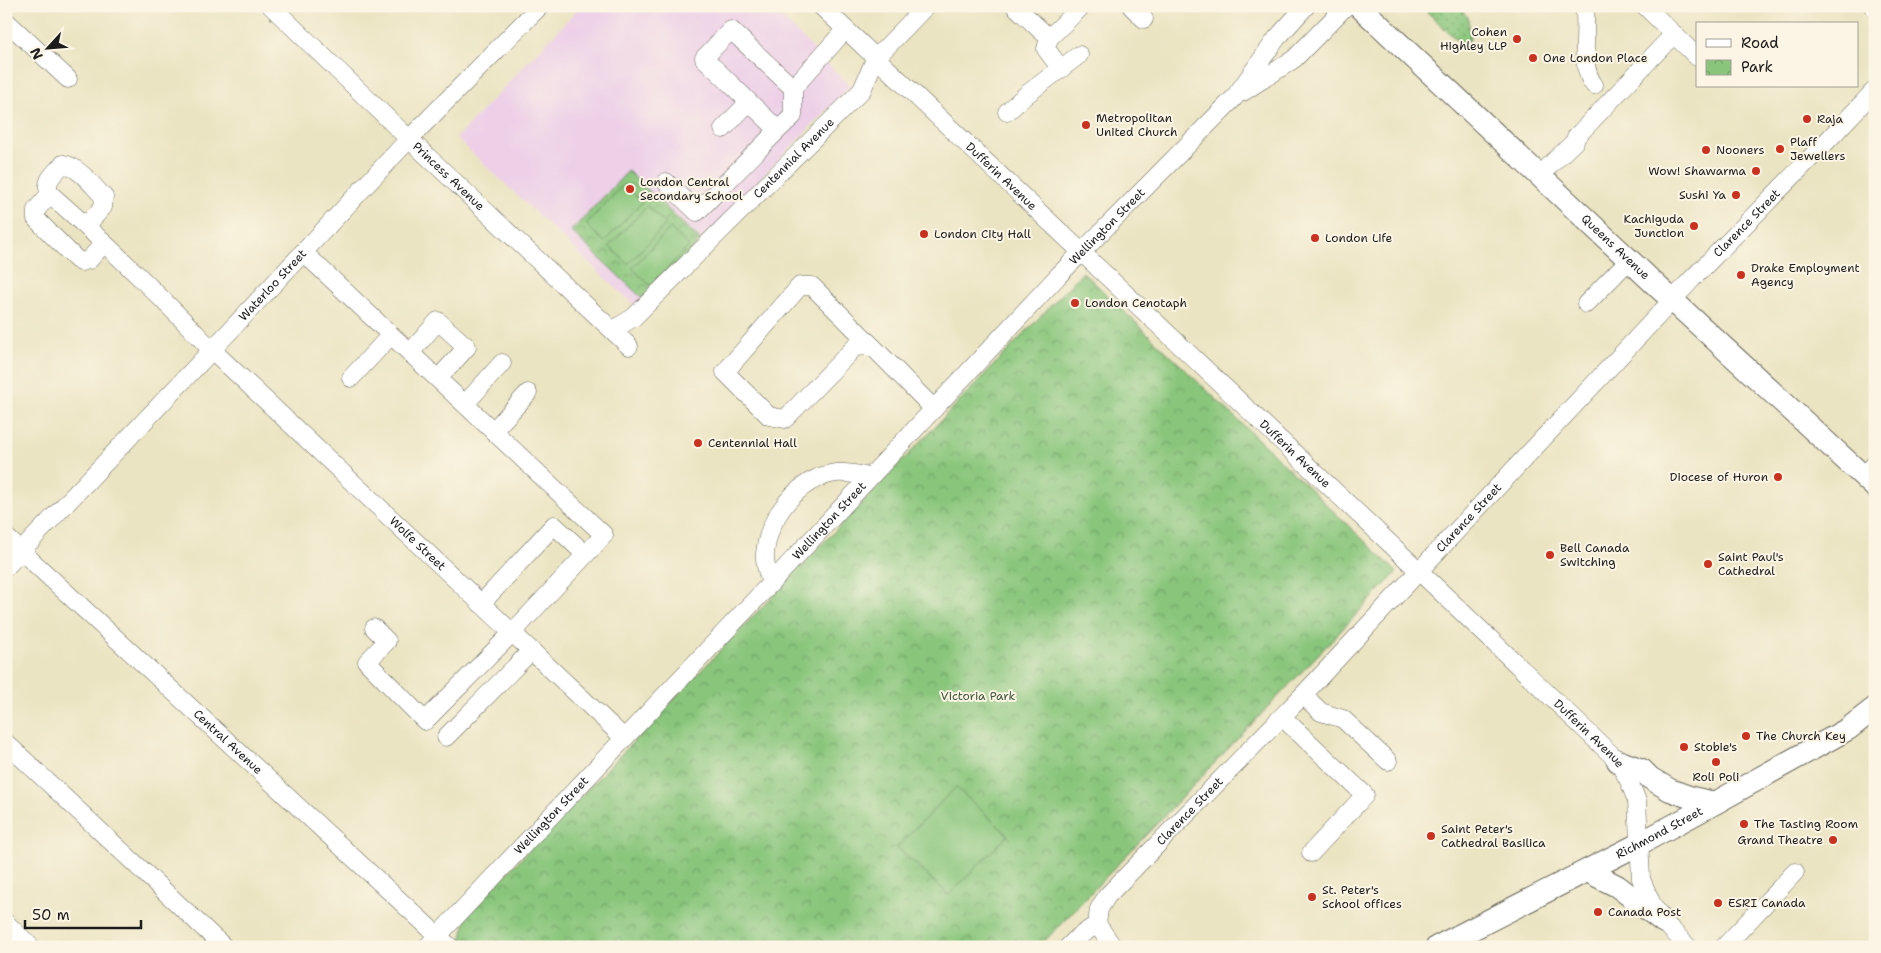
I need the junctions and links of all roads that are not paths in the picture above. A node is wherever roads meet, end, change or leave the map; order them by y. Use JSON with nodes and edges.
{"nodes":[{"id":1,"x":540,"y":6,"type":"edge"},
{"id":2,"x":821,"y":6,"type":"edge"},
{"id":3,"x":926,"y":6,"type":"edge"},
{"id":4,"x":1015,"y":6,"type":"edge"},
{"id":5,"x":1082,"y":6,"type":"edge"},
{"id":6,"x":1131,"y":6,"type":"edge"},
{"id":7,"x":1306,"y":6,"type":"edge"},
{"id":8,"x":1346,"y":6,"type":"edge"},
{"id":9,"x":1359,"y":6,"type":"edge"},
{"id":10,"x":1584,"y":6,"type":"edge"},
{"id":11,"x":1645,"y":6,"type":"edge"},
{"id":12,"x":273,"y":7,"type":"edge"},
{"id":13,"x":1144,"y":19,"type":"dead end"},
{"id":14,"x":6,"y":21,"type":"edge"},
{"id":15,"x":845,"y":30,"type":"junction"},
{"id":16,"x":1674,"y":34,"type":"junction"},
{"id":17,"x":1049,"y":38,"type":"junction"},
{"id":18,"x":1079,"y":55,"type":"dead end"},
{"id":19,"x":1696,"y":56,"type":"edge"},
{"id":20,"x":875,"y":58,"type":"junction"},
{"id":21,"x":1061,"y":69,"type":"junction"},
{"id":22,"x":68,"y":79,"type":"dead end"},
{"id":23,"x":1594,"y":85,"type":"dead end"},
{"id":24,"x":793,"y":88,"type":"junction"},
{"id":25,"x":1875,"y":90,"type":"edge"},
{"id":26,"x":1234,"y":98,"type":"junction"},
{"id":27,"x":749,"y":102,"type":"junction"},
{"id":28,"x":1007,"y":112,"type":"dead end"},
{"id":29,"x":723,"y":129,"type":"dead end"},
{"id":30,"x":778,"y":130,"type":"junction"},
{"id":31,"x":409,"y":139,"type":"junction"},
{"id":32,"x":1540,"y":175,"type":"junction"},
{"id":33,"x":666,"y":182,"type":"dead end"},
{"id":34,"x":50,"y":194,"type":"junction"},
{"id":35,"x":86,"y":226,"type":"junction"},
{"id":36,"x":104,"y":243,"type":"junction"},
{"id":37,"x":303,"y":252,"type":"junction"},
{"id":38,"x":1082,"y":252,"type":"junction"},
{"id":39,"x":1629,"y":260,"type":"junction"},
{"id":40,"x":1673,"y":301,"type":"junction"},
{"id":41,"x":1586,"y":304,"type":"dead end"},
{"id":42,"x":613,"y":330,"type":"junction"},
{"id":43,"x":391,"y":335,"type":"junction"},
{"id":44,"x":629,"y":346,"type":"dead end"},
{"id":45,"x":872,"y":346,"type":"junction"},
{"id":46,"x":212,"y":350,"type":"junction"},
{"id":47,"x":410,"y":353,"type":"junction"},
{"id":48,"x":502,"y":363,"type":"dead end"},
{"id":49,"x":352,"y":378,"type":"dead end"},
{"id":50,"x":438,"y":379,"type":"junction"},
{"id":51,"x":528,"y":393,"type":"dead end"},
{"id":52,"x":465,"y":404,"type":"junction"},
{"id":53,"x":934,"y":409,"type":"junction"},
{"id":54,"x":493,"y":431,"type":"junction"},
{"id":55,"x":1871,"y":476,"type":"edge"},
{"id":56,"x":870,"y":477,"type":"junction"},
{"id":57,"x":6,"y":537,"type":"edge"},
{"id":58,"x":21,"y":552,"type":"junction"},
{"id":59,"x":586,"y":554,"type":"junction"},
{"id":60,"x":6,"y":567,"type":"edge"},
{"id":61,"x":1419,"y":571,"type":"junction"},
{"id":62,"x":771,"y":584,"type":"junction"},
{"id":63,"x":481,"y":604,"type":"junction"},
{"id":64,"x":374,"y":628,"type":"dead end"},
{"id":65,"x":512,"y":633,"type":"junction"},
{"id":66,"x":531,"y":651,"type":"junction"},
{"id":67,"x":1303,"y":695,"type":"junction"},
{"id":68,"x":1875,"y":708,"type":"edge"},
{"id":69,"x":1282,"y":717,"type":"junction"},
{"id":70,"x":446,"y":737,"type":"dead end"},
{"id":71,"x":624,"y":738,"type":"junction"},
{"id":72,"x":6,"y":743,"type":"edge"},
{"id":73,"x":1388,"y":761,"type":"dead end"},
{"id":74,"x":1618,"y":762,"type":"junction"},
{"id":75,"x":1715,"y":803,"type":"junction"},
{"id":76,"x":1639,"y":844,"type":"junction"},
{"id":77,"x":1311,"y":853,"type":"dead end"},
{"id":78,"x":1587,"y":871,"type":"junction"},
{"id":79,"x":1795,"y":872,"type":"dead end"},
{"id":80,"x":1664,"y":922,"type":"junction"},
{"id":81,"x":6,"y":923,"type":"edge"},
{"id":82,"x":1097,"y":924,"type":"junction"},
{"id":83,"x":438,"y":943,"type":"edge"},
{"id":84,"x":32,"y":947,"type":"edge"},
{"id":85,"x":224,"y":947,"type":"edge"},
{"id":86,"x":1068,"y":947,"type":"edge"},
{"id":87,"x":1113,"y":947,"type":"edge"},
{"id":88,"x":1437,"y":947,"type":"edge"},
{"id":89,"x":1688,"y":947,"type":"edge"},
{"id":90,"x":1724,"y":947,"type":"edge"}],
"edges":[{"from":1,"to":31,"type":"street","name":"Waterloo Street"},
{"from":2,"to":15,"type":"street","name":"Dufferin Avenue"},
{"from":3,"to":20,"type":"street"},
{"from":4,"to":17,"type":"street"},
{"from":5,"to":17,"type":"street"},
{"from":6,"to":13,"type":"street"},
{"from":7,"to":26,"type":"street","name":"Wellington Street"},
{"from":8,"to":26,"type":"street","name":"Wellington Street"},
{"from":9,"to":32,"type":"main road","name":"Queens Avenue"},
{"from":10,"to":23,"type":"street"},
{"from":11,"to":16,"type":"street"},
{"from":12,"to":31,"type":"street","name":"Princess Avenue"},
{"from":14,"to":22,"type":"street"},
{"from":15,"to":20,"type":"street","name":"Dufferin Avenue"},
{"from":15,"to":24,"type":"street"},
{"from":16,"to":19,"type":"street"},
{"from":16,"to":32,"type":"street"},
{"from":17,"to":21,"type":"street"},
{"from":18,"to":21,"type":"street"},
{"from":20,"to":38,"type":"street","name":"Dufferin Avenue"},
{"from":20,"to":42,"type":"street","name":"Centennial Avenue"},
{"from":21,"to":28,"type":"street"},
{"from":24,"to":27,"type":"street"},
{"from":24,"to":30,"type":"street"},
{"from":25,"to":40,"type":"street","name":"Clarence Street"},
{"from":26,"to":38,"type":"street","name":"Wellington Street"},
{"from":27,"to":29,"type":"street"},
{"from":27,"to":30,"type":"street"},
{"from":30,"to":33,"type":"street"},
{"from":31,"to":37,"type":"street","name":"Waterloo Street"},
{"from":31,"to":42,"type":"street","name":"Princess Avenue"},
{"from":32,"to":39,"type":"main road","name":"Queens Avenue"},
{"from":34,"to":35,"type":"street","name":"Wolfe Street"},
{"from":34,"to":35,"type":"street"},
{"from":34,"to":36,"type":"street"},
{"from":35,"to":36,"type":"street","name":"Wolfe Street"},
{"from":36,"to":46,"type":"street","name":"Wolfe Street"},
{"from":37,"to":43,"type":"street"},
{"from":37,"to":46,"type":"street","name":"Waterloo Street"},
{"from":38,"to":53,"type":"street","name":"Wellington Street"},
{"from":38,"to":61,"type":"street","name":"Dufferin Avenue"},
{"from":39,"to":40,"type":"main road","name":"Queens Avenue"},
{"from":39,"to":41,"type":"street"},
{"from":40,"to":55,"type":"main road","name":"Queens Avenue"},
{"from":40,"to":61,"type":"street","name":"Clarence Street"},
{"from":42,"to":44,"type":"street","name":"Princess Avenue"},
{"from":43,"to":47,"type":"street"},
{"from":43,"to":49,"type":"street"},
{"from":45,"to":45,"type":"street"},
{"from":45,"to":53,"type":"street"},
{"from":46,"to":58,"type":"street","name":"Waterloo Street"},
{"from":46,"to":63,"type":"street","name":"Wolfe Street"},
{"from":47,"to":50,"type":"street"},
{"from":47,"to":50,"type":"street"},
{"from":48,"to":52,"type":"street"},
{"from":50,"to":52,"type":"street"},
{"from":51,"to":54,"type":"street"},
{"from":52,"to":54,"type":"street"},
{"from":53,"to":56,"type":"street","name":"Wellington Street"},
{"from":54,"to":59,"type":"street"},
{"from":56,"to":62,"type":"street","name":"Wellington Street"},
{"from":56,"to":62,"type":"street"},
{"from":57,"to":58,"type":"street","name":"Central Avenue"},
{"from":58,"to":60,"type":"street","name":"Waterloo Street"},
{"from":58,"to":83,"type":"street","name":"Central Avenue"},
{"from":59,"to":63,"type":"street"},
{"from":59,"to":65,"type":"street"},
{"from":61,"to":67,"type":"street","name":"Clarence Street"},
{"from":61,"to":74,"type":"street","name":"Dufferin Avenue"},
{"from":62,"to":71,"type":"street","name":"Wellington Street"},
{"from":63,"to":65,"type":"street","name":"Wolfe Street"},
{"from":64,"to":65,"type":"street"},
{"from":65,"to":66,"type":"street","name":"Wolfe Street"},
{"from":66,"to":70,"type":"street"},
{"from":66,"to":71,"type":"street","name":"Wolfe Street"},
{"from":67,"to":69,"type":"street","name":"Clarence Street"},
{"from":67,"to":73,"type":"street"},
{"from":68,"to":75,"type":"main road","name":"Richmond Street"},
{"from":69,"to":77,"type":"street"},
{"from":69,"to":82,"type":"street","name":"Clarence Street"},
{"from":71,"to":83,"type":"street","name":"Wellington Street"},
{"from":72,"to":85,"type":"street"},
{"from":74,"to":75,"type":"main road"},
{"from":74,"to":76,"type":"street","name":"Dufferin Avenue"},
{"from":75,"to":76,"type":"main road","name":"Richmond Street"},
{"from":76,"to":78,"type":"main road","name":"Richmond Street"},
{"from":76,"to":80,"type":"street","name":"Dufferin Avenue"},
{"from":78,"to":80,"type":"main road"},
{"from":78,"to":88,"type":"main road","name":"Richmond Street"},
{"from":79,"to":90,"type":"street"},
{"from":80,"to":89,"type":"street","name":"Dufferin Avenue"},
{"from":81,"to":84,"type":"street"},
{"from":82,"to":86,"type":"street"},
{"from":82,"to":87,"type":"street"}]}
